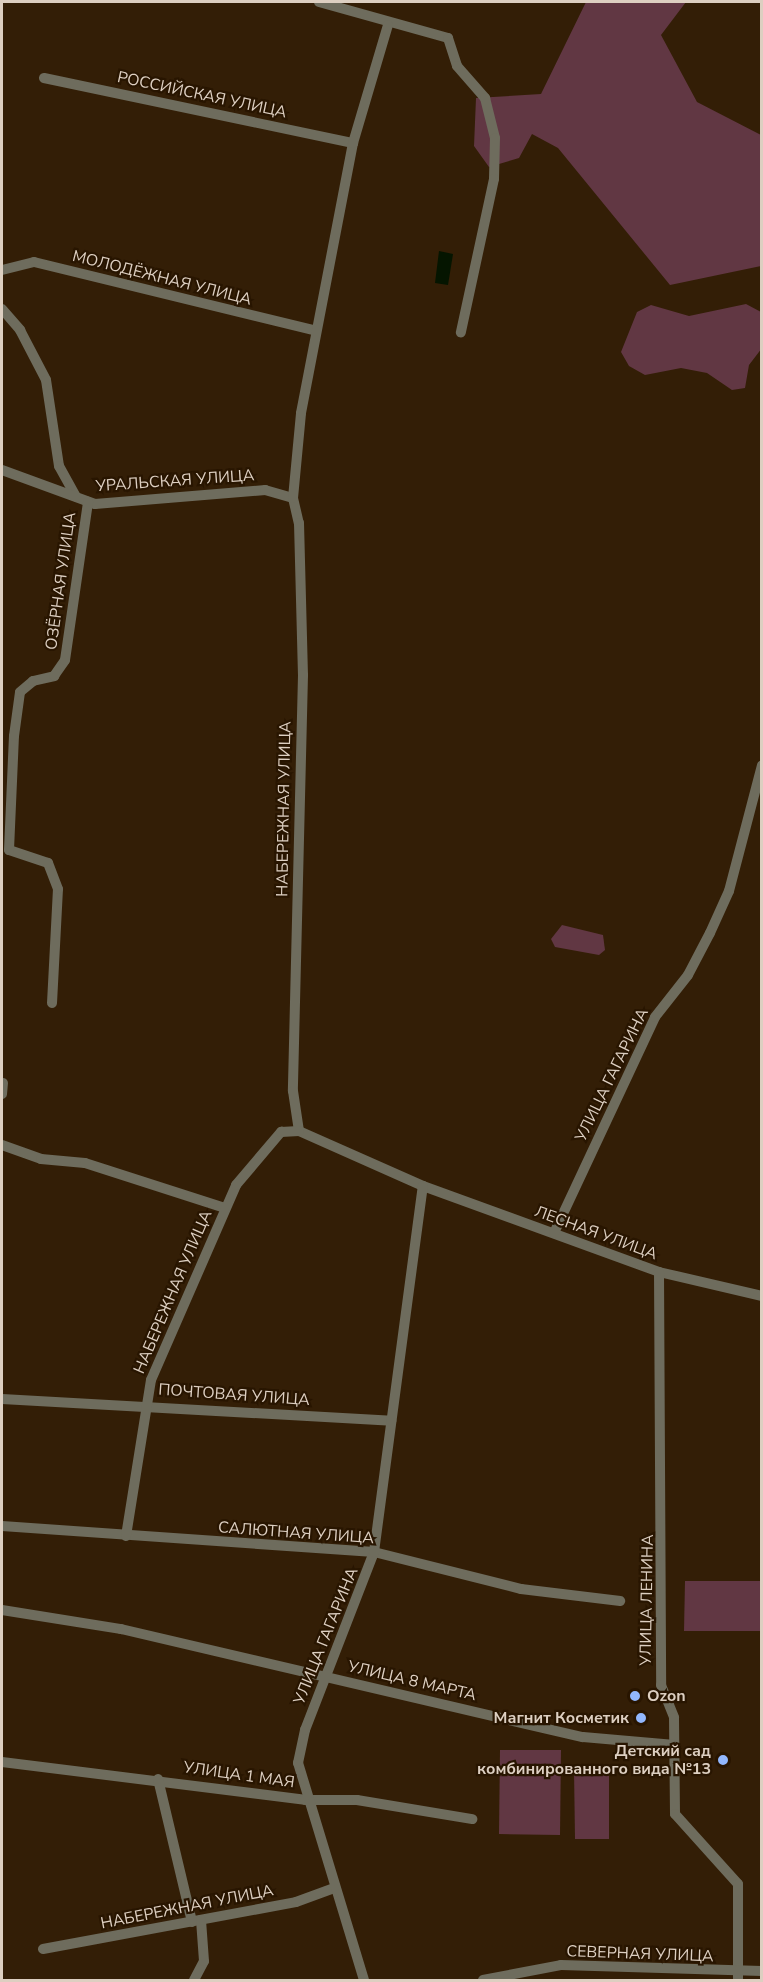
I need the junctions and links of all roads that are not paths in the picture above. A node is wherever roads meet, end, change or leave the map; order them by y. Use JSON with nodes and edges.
{"nodes":[{"id":1,"x":319,"y":2,"type":"edge"},
{"id":2,"x":388,"y":24,"type":"junction"},
{"id":3,"x":44,"y":78,"type":"dead end"},
{"id":4,"x":353,"y":143,"type":"junction"},
{"id":5,"x":2,"y":270,"type":"edge"},
{"id":6,"x":2,"y":309,"type":"edge"},
{"id":7,"x":316,"y":332,"type":"junction"},
{"id":8,"x":461,"y":332,"type":"dead end"},
{"id":9,"x":2,"y":470,"type":"edge"},
{"id":10,"x":289,"y":496,"type":"junction"},
{"id":11,"x":84,"y":502,"type":"junction"},
{"id":12,"x":762,"y":765,"type":"edge"},
{"id":13,"x":52,"y":1003,"type":"dead end"},
{"id":14,"x":298,"y":1131,"type":"junction"},
{"id":15,"x":2,"y":1145,"type":"edge"},
{"id":16,"x":423,"y":1186,"type":"junction"},
{"id":17,"x":225,"y":1208,"type":"junction"},
{"id":18,"x":554,"y":1233,"type":"junction"},
{"id":19,"x":659,"y":1272,"type":"junction"},
{"id":20,"x":762,"y":1296,"type":"edge"},
{"id":21,"x":2,"y":1399,"type":"edge"},
{"id":22,"x":146,"y":1404,"type":"junction"},
{"id":23,"x":392,"y":1421,"type":"junction"},
{"id":24,"x":2,"y":1526,"type":"edge"},
{"id":25,"x":126,"y":1536,"type":"junction"},
{"id":26,"x":374,"y":1552,"type":"junction"},
{"id":27,"x":620,"y":1601,"type":"dead end"},
{"id":28,"x":2,"y":1610,"type":"edge"},
{"id":29,"x":326,"y":1677,"type":"junction"},
{"id":30,"x":675,"y":1745,"type":"junction"},
{"id":31,"x":2,"y":1762,"type":"edge"},
{"id":32,"x":158,"y":1779,"type":"junction"},
{"id":33,"x":302,"y":1783,"type":"junction"},
{"id":34,"x":282,"y":1794,"type":"junction"},
{"id":35,"x":305,"y":1800,"type":"junction"},
{"id":36,"x":472,"y":1819,"type":"dead end"},
{"id":37,"x":334,"y":1888,"type":"junction"},
{"id":38,"x":197,"y":1921,"type":"junction"},
{"id":39,"x":43,"y":1949,"type":"dead end"},
{"id":40,"x":762,"y":1971,"type":"edge"},
{"id":41,"x":617,"y":1975,"type":"edge"},
{"id":42,"x":738,"y":1976,"type":"edge"},
{"id":43,"x":194,"y":1980,"type":"edge"},
{"id":44,"x":364,"y":1980,"type":"edge"},
{"id":45,"x":483,"y":1980,"type":"edge"}],
"edges":[{"from":1,"to":2,"type":"street"},
{"from":2,"to":4,"type":"street","name":"НАБЕРЕЖНАЯ УЛИЦА"},
{"from":2,"to":8,"type":"street"},
{"from":3,"to":4,"type":"street","name":"РОССИЙСКАЯ УЛИЦА"},
{"from":4,"to":7,"type":"street","name":"НАБЕРЕЖНАЯ УЛИЦА"},
{"from":5,"to":7,"type":"street","name":"МОЛОДЁЖНАЯ УЛИЦА"},
{"from":6,"to":11,"type":"street"},
{"from":7,"to":10,"type":"street","name":"НАБЕРЕЖНАЯ УЛИЦА"},
{"from":9,"to":11,"type":"street","name":"УРАЛЬСКАЯ УЛИЦА"},
{"from":10,"to":11,"type":"street","name":"УРАЛЬСКАЯ УЛИЦА"},
{"from":10,"to":14,"type":"street","name":"НАБЕРЕЖНАЯ УЛИЦА"},
{"from":11,"to":13,"type":"street","name":"ОЗЁРНАЯ УЛИЦА"},
{"from":12,"to":18,"type":"street","name":"УЛИЦА ГАГАРИНА"},
{"from":14,"to":16,"type":"street"},
{"from":14,"to":17,"type":"street","name":"НАБЕРЕЖНАЯ УЛИЦА"},
{"from":15,"to":17,"type":"street"},
{"from":16,"to":18,"type":"street","name":"ЛЕСНАЯ УЛИЦА"},
{"from":16,"to":23,"type":"street","name":"УЛИЦА ГАГАРИНА"},
{"from":17,"to":22,"type":"street","name":"НАБЕРЕЖНАЯ УЛИЦА"},
{"from":18,"to":19,"type":"street","name":"ЛЕСНАЯ УЛИЦА"},
{"from":19,"to":20,"type":"street","name":"ЛЕСНАЯ УЛИЦА"},
{"from":19,"to":30,"type":"street","name":"УЛИЦА ЛЕНИНА"},
{"from":21,"to":22,"type":"street","name":"ПОЧТОВАЯ УЛИЦА"},
{"from":22,"to":23,"type":"street","name":"ПОЧТОВАЯ УЛИЦА"},
{"from":22,"to":25,"type":"street","name":"НАБЕРЕЖНАЯ УЛИЦА"},
{"from":23,"to":26,"type":"street","name":"УЛИЦА ГАГАРИНА"},
{"from":24,"to":25,"type":"street","name":"САЛЮТНАЯ УЛИЦА"},
{"from":25,"to":26,"type":"street","name":"САЛЮТНАЯ УЛИЦА"},
{"from":26,"to":27,"type":"street","name":"САЛЮТНАЯ УЛИЦА"},
{"from":26,"to":29,"type":"street","name":"УЛИЦА ГАГАРИНА"},
{"from":28,"to":29,"type":"street","name":"УЛИЦА 8 МАРТА"},
{"from":29,"to":30,"type":"street","name":"УЛИЦА 8 МАРТА"},
{"from":29,"to":33,"type":"street","name":"УЛИЦА ГАГАРИНА"},
{"from":30,"to":42,"type":"street","name":"УЛИЦА ЛЕНИНА"},
{"from":31,"to":32,"type":"street","name":"УЛИЦА 1 МАЯ"},
{"from":32,"to":34,"type":"street","name":"УЛИЦА 1 МАЯ"},
{"from":32,"to":38,"type":"street"},
{"from":33,"to":34,"type":"street"},
{"from":33,"to":35,"type":"street","name":"УЛИЦА ГАГАРИНА"},
{"from":34,"to":35,"type":"street","name":"УЛИЦА 1 МАЯ"},
{"from":35,"to":36,"type":"street","name":"УЛИЦА 1 МАЯ"},
{"from":35,"to":37,"type":"street","name":"УЛИЦА ГАГАРИНА"},
{"from":37,"to":38,"type":"street","name":"НАБЕРЕЖНАЯ УЛИЦА"},
{"from":37,"to":44,"type":"street","name":"УЛИЦА ГАГАРИНА"},
{"from":38,"to":39,"type":"street","name":"НАБЕРЕЖНАЯ УЛИЦА"},
{"from":38,"to":43,"type":"street"},
{"from":40,"to":42,"type":"street","name":"СЕВЕРНАЯ УЛИЦА"},
{"from":41,"to":42,"type":"street","name":"СЕВЕРНАЯ УЛИЦА"},
{"from":41,"to":45,"type":"street","name":"СЕВЕРНАЯ УЛИЦА"}]}
